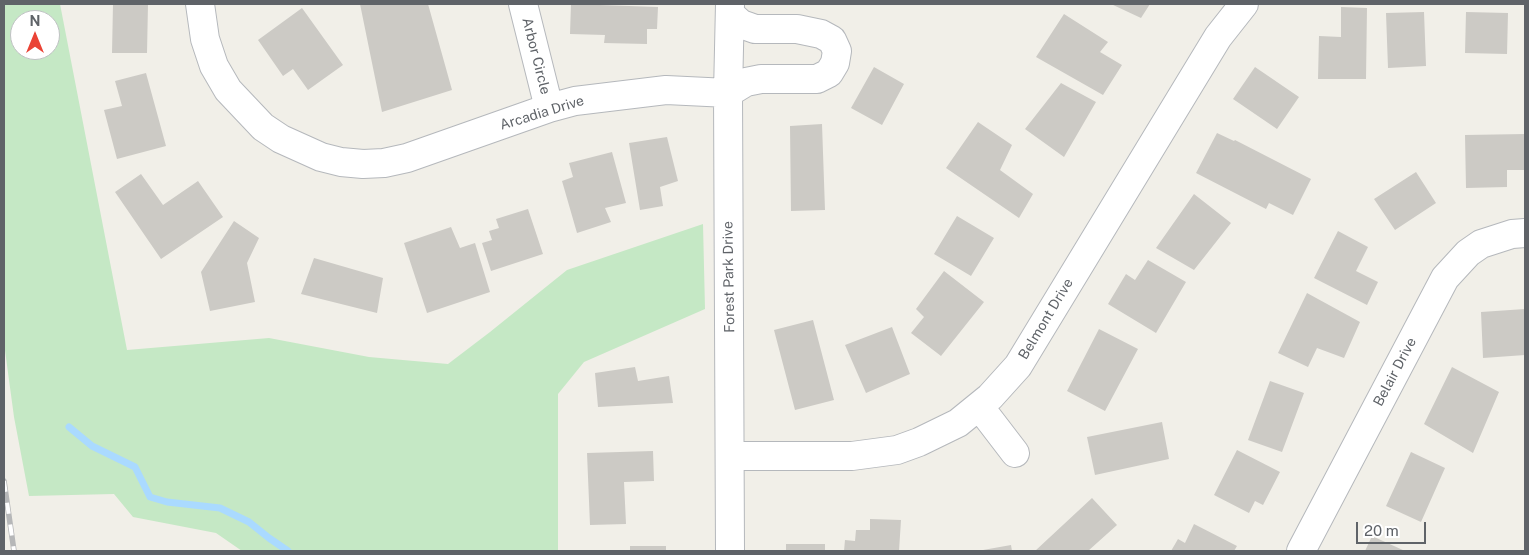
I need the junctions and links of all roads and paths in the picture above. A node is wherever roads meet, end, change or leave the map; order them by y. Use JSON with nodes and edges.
{"nodes":[{"id":1,"x":200,"y":4,"type":"edge"},
{"id":2,"x":523,"y":4,"type":"edge"},
{"id":3,"x":1244,"y":4,"type":"edge"},
{"id":4,"x":730,"y":10,"type":"edge"},
{"id":5,"x":728,"y":94,"type":"junction"},
{"id":6,"x":548,"y":108,"type":"junction"},
{"id":7,"x":1525,"y":233,"type":"edge"},
{"id":8,"x":979,"y":406,"type":"junction"},
{"id":9,"x":1015,"y":453,"type":"dead end"},
{"id":10,"x":731,"y":456,"type":"junction"},
{"id":11,"x":730,"y":551,"type":"edge"},
{"id":12,"x":1301,"y":551,"type":"edge"}],
"edges":[{"from":1,"to":6,"type":"street","name":"Arcadia Drive"},
{"from":2,"to":6,"type":"street","name":"Arbor Circle"},
{"from":3,"to":8,"type":"street","name":"Belmont Drive"},
{"from":4,"to":5,"type":"street","name":"Forest Park Drive"},
{"from":4,"to":5,"type":"street"},
{"from":5,"to":6,"type":"street","name":"Arcadia Drive"},
{"from":5,"to":10,"type":"street","name":"Forest Park Drive"},
{"from":7,"to":12,"type":"street","name":"Belair Drive"},
{"from":8,"to":9,"type":"street"},
{"from":8,"to":10,"type":"street","name":"Belmont Drive"},
{"from":10,"to":11,"type":"street","name":"Forest Park Drive"}]}
